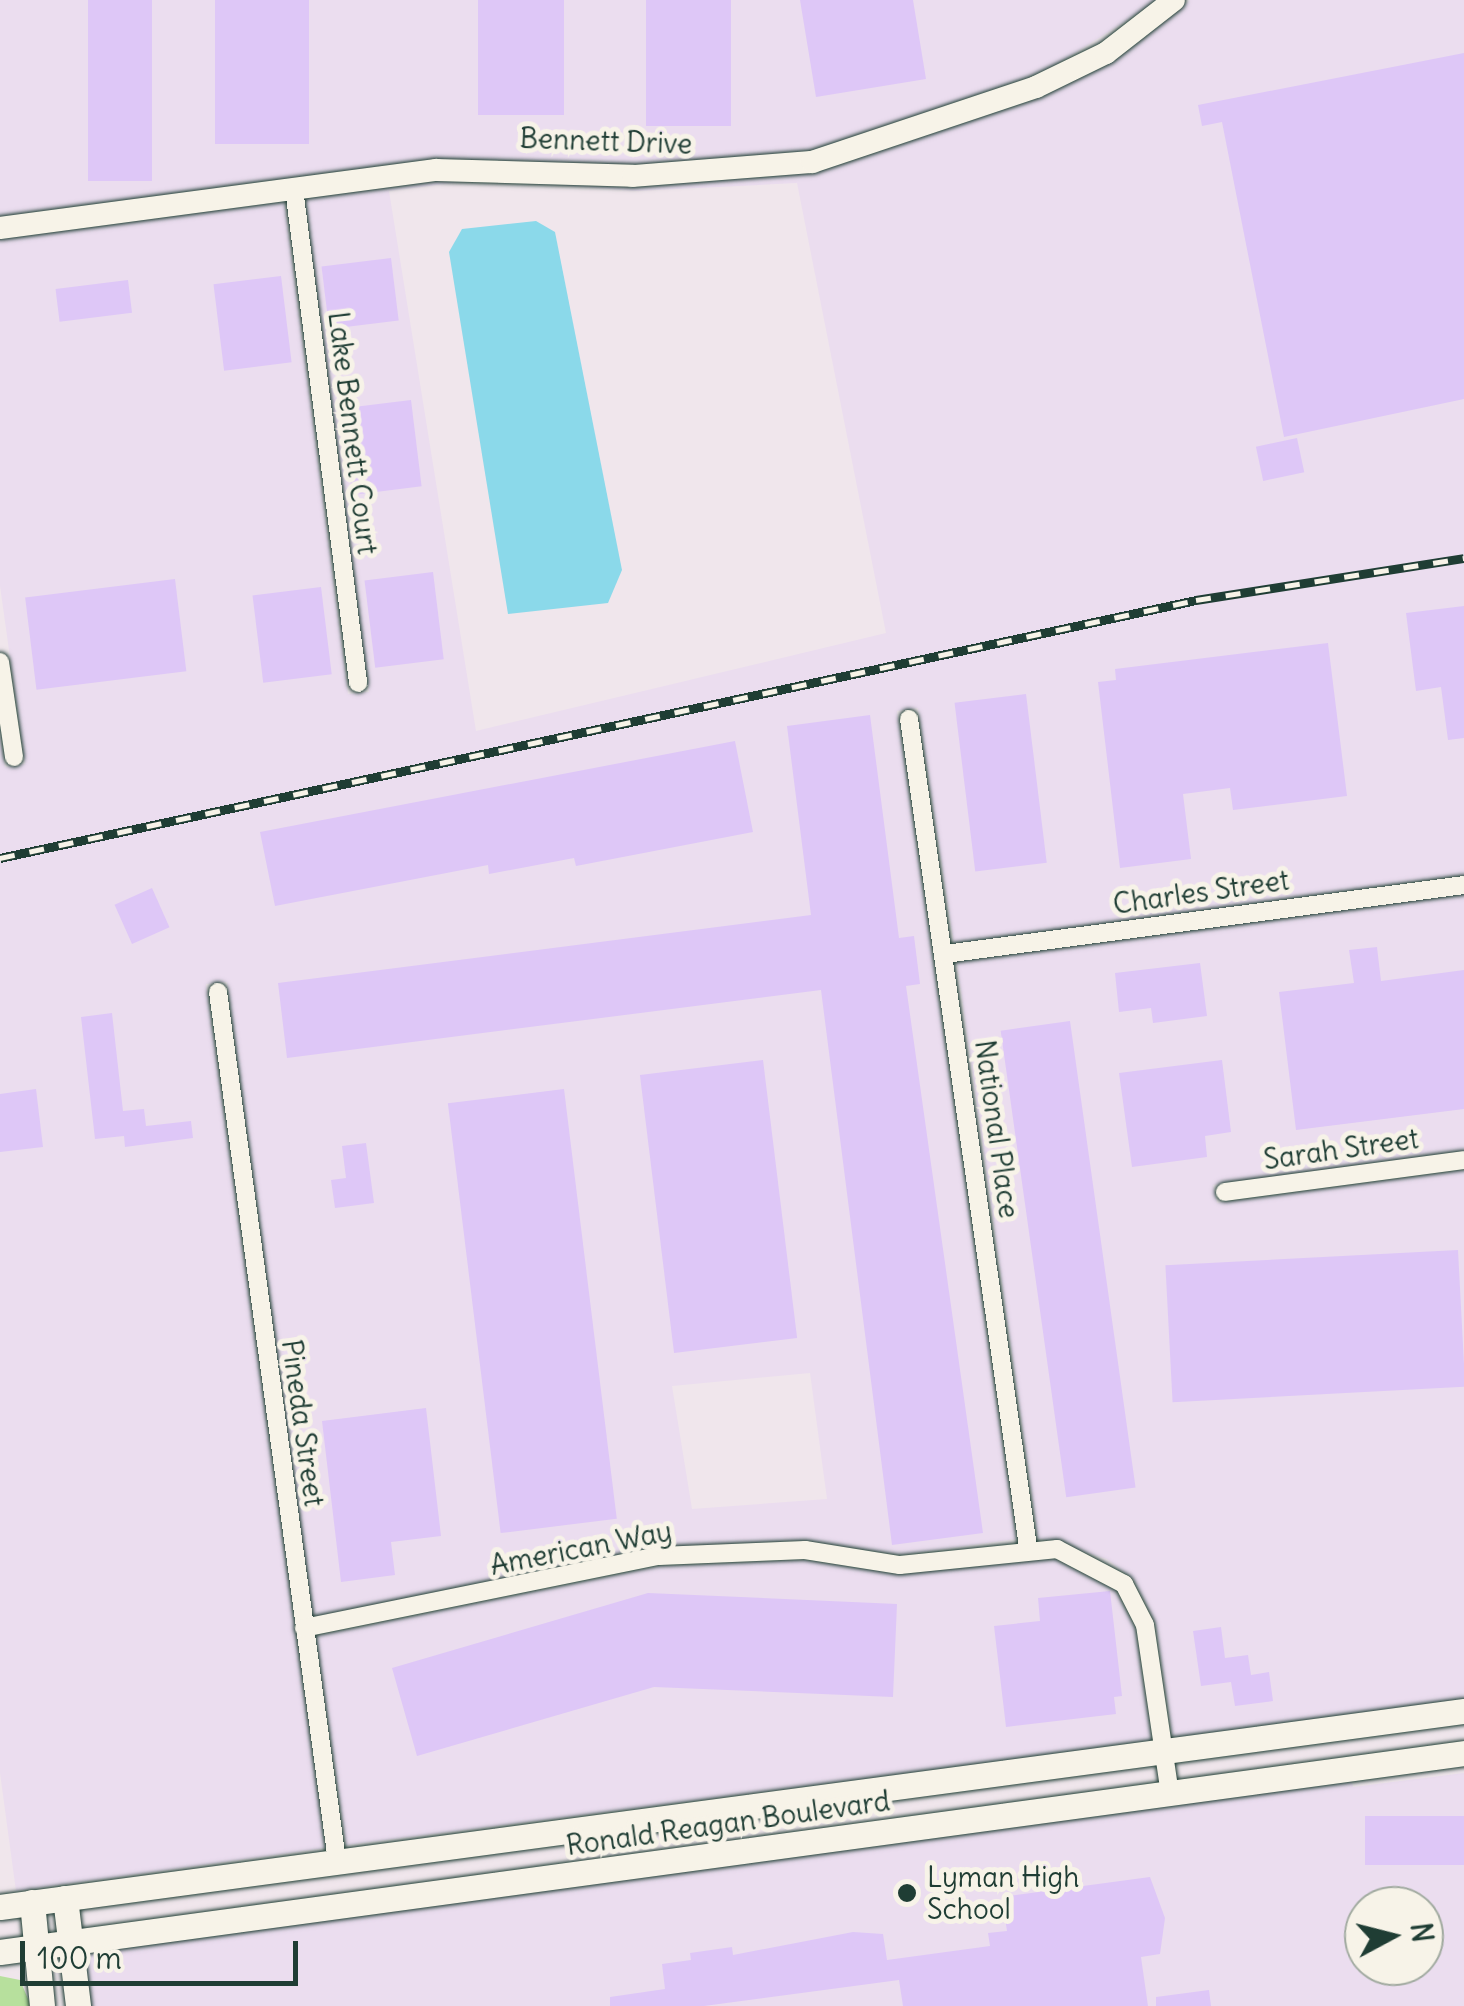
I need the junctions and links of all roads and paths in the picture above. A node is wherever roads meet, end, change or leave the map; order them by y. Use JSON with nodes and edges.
{"nodes":[{"id":1,"x":1174,"y":0,"type":"edge"},
{"id":2,"x":294,"y":189,"type":"junction"},
{"id":3,"x":0,"y":228,"type":"edge"},
{"id":4,"x":0,"y":662,"type":"edge"},
{"id":5,"x":358,"y":684,"type":"dead end"},
{"id":6,"x":909,"y":719,"type":"dead end"},
{"id":7,"x":14,"y":756,"type":"dead end"},
{"id":8,"x":1464,"y":885,"type":"edge"},
{"id":9,"x":945,"y":954,"type":"junction"},
{"id":10,"x":218,"y":992,"type":"dead end"},
{"id":11,"x":1464,"y":1160,"type":"edge"},
{"id":12,"x":1225,"y":1192,"type":"dead end"},
{"id":13,"x":1028,"y":1547,"type":"junction"},
{"id":14,"x":304,"y":1628,"type":"junction"},
{"id":15,"x":1464,"y":1711,"type":"edge"},
{"id":16,"x":1164,"y":1751,"type":"junction"},
{"id":17,"x":1464,"y":1752,"type":"edge"},
{"id":18,"x":1170,"y":1794,"type":"junction"},
{"id":19,"x":526,"y":1840,"type":"junction"},
{"id":20,"x":337,"y":1861,"type":"junction"},
{"id":21,"x":530,"y":1881,"type":"junction"},
{"id":22,"x":65,"y":1898,"type":"junction"},
{"id":23,"x":32,"y":1902,"type":"junction"},
{"id":24,"x":0,"y":1906,"type":"edge"},
{"id":25,"x":70,"y":1944,"type":"junction"},
{"id":26,"x":36,"y":1948,"type":"junction"},
{"id":27,"x":0,"y":1952,"type":"edge"},
{"id":28,"x":42,"y":2006,"type":"edge"},
{"id":29,"x":78,"y":2006,"type":"edge"}],
"edges":[{"from":1,"to":2,"type":"street","name":"Bennett Drive"},
{"from":2,"to":3,"type":"street","name":"Bennett Drive"},
{"from":2,"to":5,"type":"street","name":"Lake Bennett Court"},
{"from":4,"to":7,"type":"street"},
{"from":6,"to":9,"type":"street","name":"National Place"},
{"from":8,"to":9,"type":"street","name":"Charles Street"},
{"from":9,"to":13,"type":"street","name":"National Place"},
{"from":10,"to":14,"type":"street","name":"Pineda Street"},
{"from":11,"to":12,"type":"street","name":"Sarah Street"},
{"from":13,"to":14,"type":"street","name":"American Way"},
{"from":13,"to":16,"type":"street","name":"American Way"},
{"from":14,"to":20,"type":"street","name":"Pineda Street"},
{"from":15,"to":16,"type":"main road","name":"Ronald Reagan Boulevard"},
{"from":16,"to":18,"type":"street","name":"American Way"},
{"from":16,"to":19,"type":"main road","name":"Ronald Reagan Boulevard"},
{"from":17,"to":18,"type":"main road","name":"Ronald Reagan Boulevard"},
{"from":18,"to":21,"type":"main road","name":"Ronald Reagan Boulevard"},
{"from":19,"to":20,"type":"main road","name":"Ronald Reagan Boulevard"},
{"from":19,"to":21,"type":"main road"},
{"from":20,"to":22,"type":"main road","name":"Ronald Reagan Boulevard"},
{"from":21,"to":25,"type":"main road","name":"Ronald Reagan Boulevard"},
{"from":22,"to":23,"type":"main road","name":"Ronald Reagan Boulevard"},
{"from":22,"to":25,"type":"main road"},
{"from":23,"to":24,"type":"main road","name":"Ronald Reagan Boulevard"},
{"from":23,"to":26,"type":"main road"},
{"from":25,"to":26,"type":"main road","name":"Ronald Reagan Boulevard"},
{"from":25,"to":29,"type":"main road"},
{"from":26,"to":27,"type":"main road","name":"Ronald Reagan Boulevard"},
{"from":26,"to":28,"type":"main road"}]}
